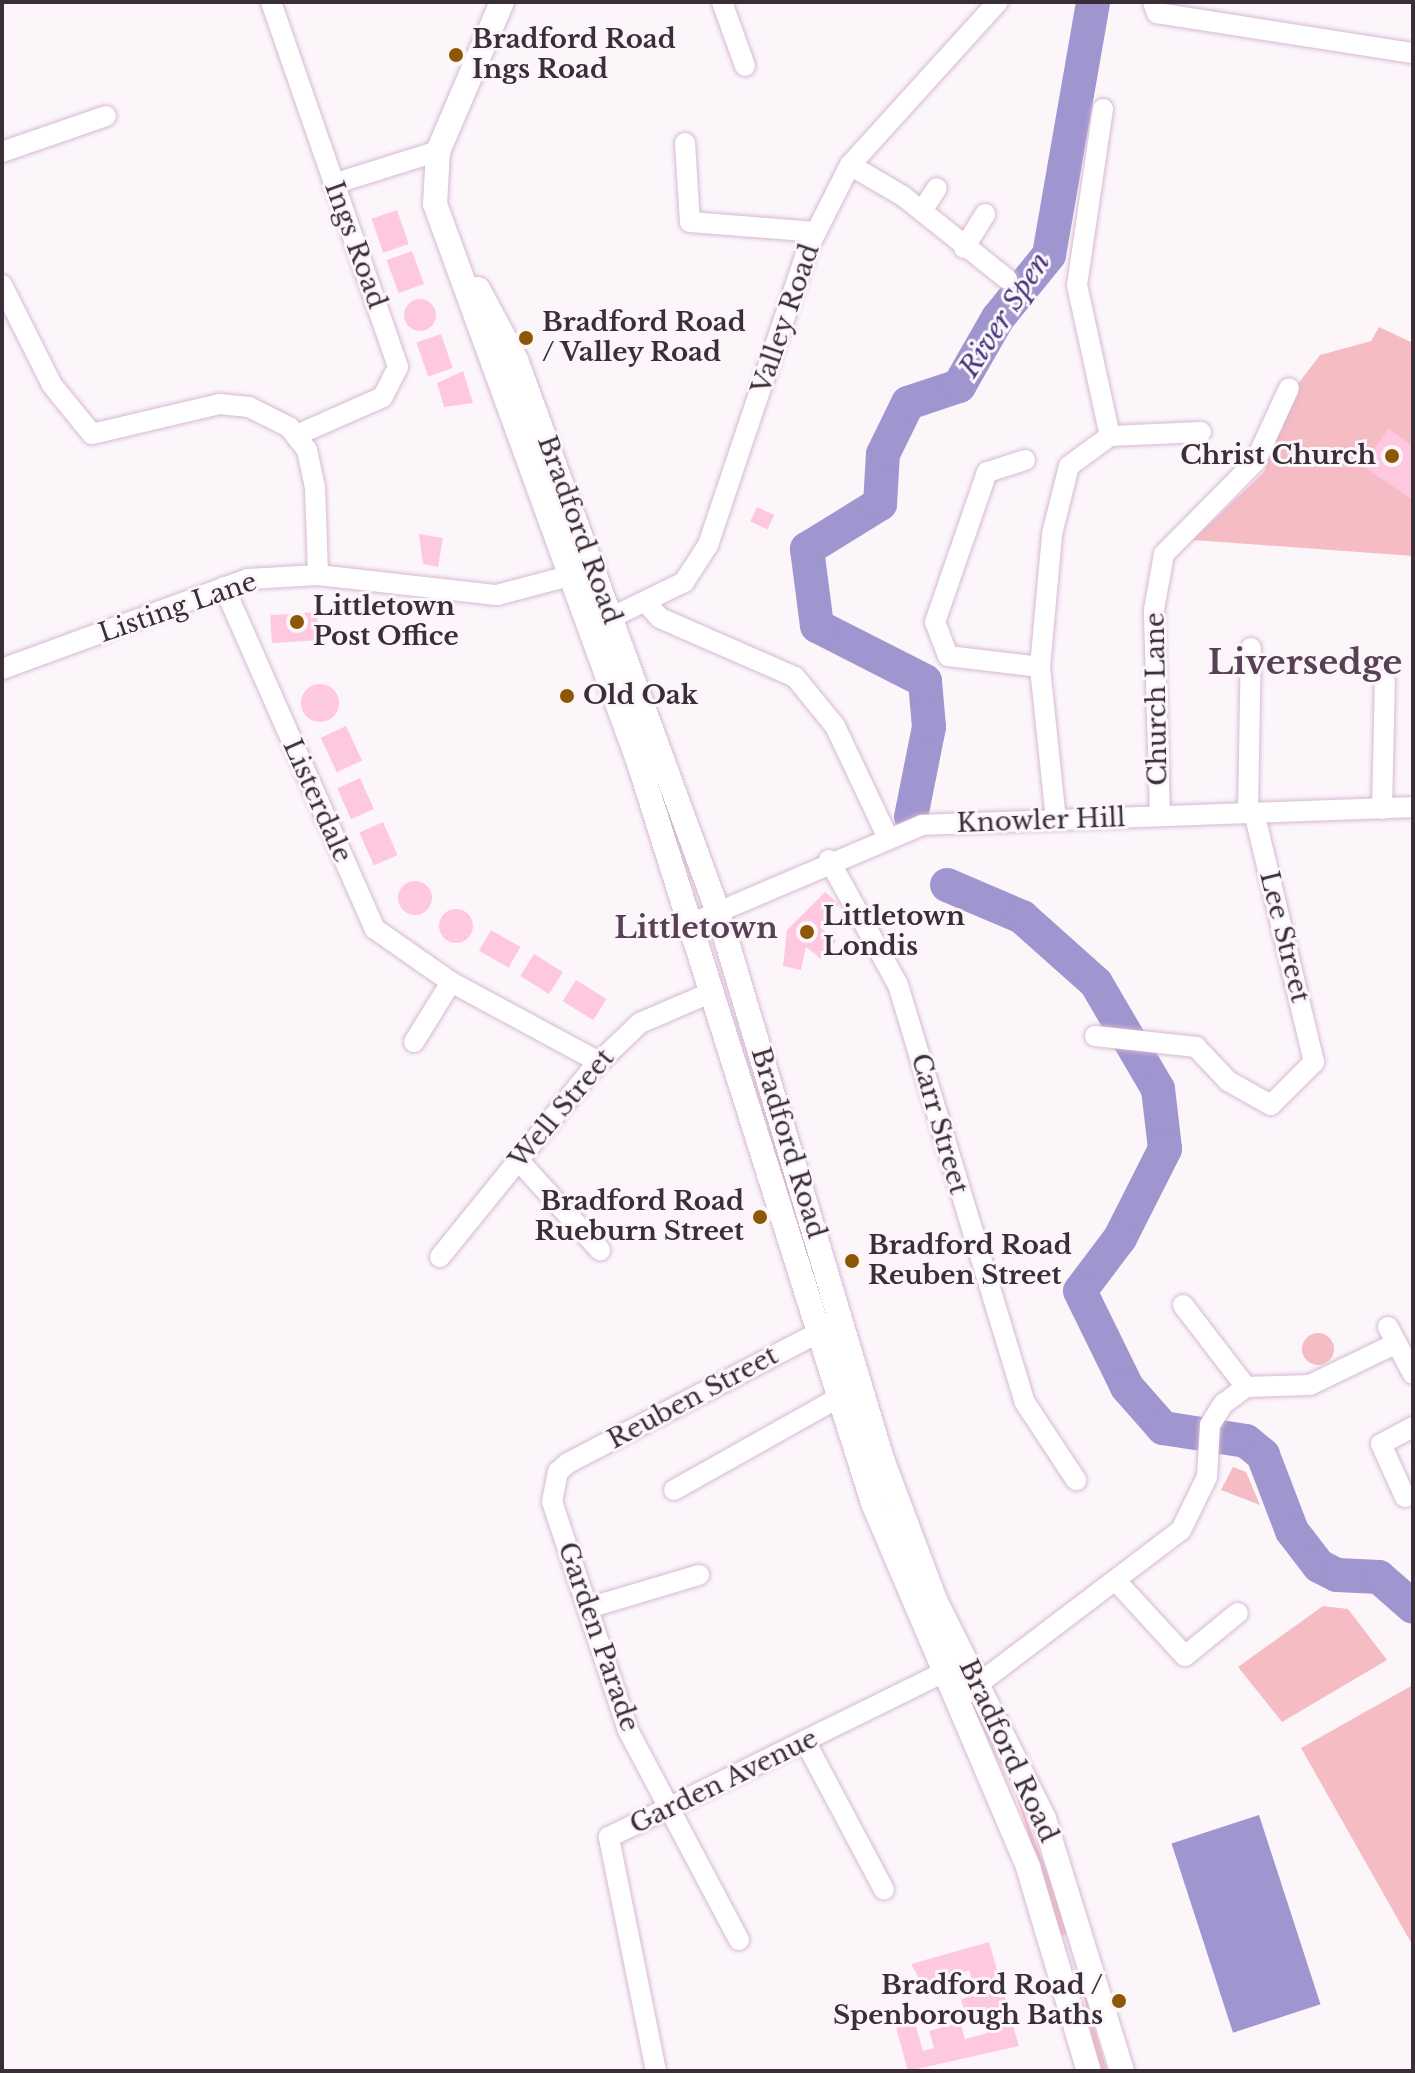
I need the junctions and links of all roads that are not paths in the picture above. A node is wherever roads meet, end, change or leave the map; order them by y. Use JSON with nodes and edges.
{"nodes":[{"id":1,"x":271,"y":2,"type":"edge"},
{"id":2,"x":502,"y":2,"type":"edge"},
{"id":3,"x":722,"y":2,"type":"edge"},
{"id":4,"x":998,"y":2,"type":"edge"},
{"id":5,"x":1153,"y":2,"type":"edge"},
{"id":6,"x":1413,"y":53,"type":"edge"},
{"id":7,"x":745,"y":66,"type":"dead end"},
{"id":8,"x":1103,"y":109,"type":"dead end"},
{"id":9,"x":106,"y":116,"type":"dead end"},
{"id":10,"x":688,"y":143,"type":"dead end"},
{"id":11,"x":438,"y":151,"type":"junction"},
{"id":12,"x":2,"y":152,"type":"edge"},
{"id":13,"x":850,"y":165,"type":"junction"},
{"id":14,"x":333,"y":184,"type":"junction"},
{"id":15,"x":937,"y":188,"type":"dead end"},
{"id":16,"x":922,"y":211,"type":"junction"},
{"id":17,"x":985,"y":214,"type":"dead end"},
{"id":18,"x":442,"y":219,"type":"junction"},
{"id":19,"x":816,"y":232,"type":"junction"},
{"id":20,"x":964,"y":248,"type":"junction"},
{"id":21,"x":1007,"y":279,"type":"dead end"},
{"id":22,"x":2,"y":285,"type":"edge"},
{"id":23,"x":1289,"y":388,"type":"dead end"},
{"id":24,"x":1201,"y":432,"type":"dead end"},
{"id":25,"x":297,"y":435,"type":"junction"},
{"id":26,"x":1110,"y":436,"type":"junction"},
{"id":27,"x":1025,"y":460,"type":"dead end"},
{"id":28,"x":595,"y":568,"type":"junction"},
{"id":29,"x":318,"y":575,"type":"junction"},
{"id":30,"x":571,"y":576,"type":"junction"},
{"id":31,"x":224,"y":587,"type":"junction"},
{"id":32,"x":647,"y":604,"type":"junction"},
{"id":33,"x":602,"y":622,"type":"junction"},
{"id":34,"x":1251,"y":648,"type":"dead end"},
{"id":35,"x":1040,"y":667,"type":"junction"},
{"id":36,"x":2,"y":669,"type":"edge"},
{"id":37,"x":1385,"y":681,"type":"dead end"},
{"id":38,"x":1413,"y":807,"type":"edge"},
{"id":39,"x":1382,"y":809,"type":"junction"},
{"id":40,"x":1251,"y":813,"type":"junction"},
{"id":41,"x":1160,"y":816,"type":"junction"},
{"id":42,"x":1056,"y":820,"type":"junction"},
{"id":43,"x":887,"y":836,"type":"junction"},
{"id":44,"x":829,"y":860,"type":"junction"},
{"id":45,"x":718,"y":912,"type":"junction"},
{"id":46,"x":690,"y":924,"type":"junction"},
{"id":47,"x":451,"y":982,"type":"junction"},
{"id":48,"x":710,"y":993,"type":"junction"},
{"id":49,"x":1095,"y":1036,"type":"dead end"},
{"id":50,"x":414,"y":1042,"type":"dead end"},
{"id":51,"x":599,"y":1062,"type":"junction"},
{"id":52,"x":518,"y":1160,"type":"junction"},
{"id":53,"x":600,"y":1250,"type":"dead end"},
{"id":54,"x":440,"y":1257,"type":"dead end"},
{"id":55,"x":1183,"y":1305,"type":"dead end"},
{"id":56,"x":818,"y":1333,"type":"junction"},
{"id":57,"x":1413,"y":1374,"type":"edge"},
{"id":58,"x":1246,"y":1387,"type":"junction"},
{"id":59,"x":838,"y":1398,"type":"junction"},
{"id":60,"x":1413,"y":1427,"type":"edge"},
{"id":61,"x":568,"y":1463,"type":"joint"},
{"id":62,"x":1076,"y":1480,"type":"dead end"},
{"id":63,"x":674,"y":1490,"type":"dead end"},
{"id":64,"x":1405,"y":1497,"type":"dead end"},
{"id":65,"x":699,"y":1575,"type":"dead end"},
{"id":66,"x":1117,"y":1582,"type":"junction"},
{"id":67,"x":588,"y":1608,"type":"junction"},
{"id":68,"x":1238,"y":1613,"type":"dead end"},
{"id":69,"x":955,"y":1667,"type":"junction"},
{"id":70,"x":977,"y":1686,"type":"junction"},
{"id":71,"x":956,"y":1699,"type":"junction"},
{"id":72,"x":806,"y":1743,"type":"junction"},
{"id":73,"x":667,"y":1809,"type":"junction"},
{"id":74,"x":884,"y":1890,"type":"dead end"},
{"id":75,"x":739,"y":1940,"type":"dead end"},
{"id":76,"x":656,"y":2071,"type":"edge"},
{"id":77,"x":1089,"y":2071,"type":"edge"},
{"id":78,"x":1122,"y":2071,"type":"edge"}],
"edges":[{"from":1,"to":14,"type":"street","name":"Ings Road"},
{"from":2,"to":11,"type":"main road","name":"Bradford Road"},
{"from":3,"to":7,"type":"street"},
{"from":4,"to":13,"type":"street","name":"Valley Road"},
{"from":5,"to":6,"type":"street"},
{"from":8,"to":26,"type":"street"},
{"from":9,"to":12,"type":"street"},
{"from":10,"to":19,"type":"street"},
{"from":11,"to":14,"type":"street"},
{"from":11,"to":18,"type":"main road","name":"Bradford Road"},
{"from":13,"to":16,"type":"street"},
{"from":13,"to":19,"type":"street","name":"Valley Road"},
{"from":14,"to":25,"type":"street","name":"Ings Road"},
{"from":15,"to":16,"type":"street"},
{"from":16,"to":20,"type":"street"},
{"from":17,"to":20,"type":"street"},
{"from":18,"to":28,"type":"main road","name":"Bradford Road"},
{"from":18,"to":30,"type":"main road","name":"Bradford Road"},
{"from":19,"to":32,"type":"street","name":"Valley Road"},
{"from":20,"to":21,"type":"street"},
{"from":22,"to":25,"type":"street"},
{"from":23,"to":41,"type":"street","name":"Church Lane"},
{"from":24,"to":26,"type":"street"},
{"from":25,"to":29,"type":"street"},
{"from":26,"to":35,"type":"street"},
{"from":27,"to":35,"type":"street"},
{"from":28,"to":30,"type":"street","name":"Listing Lane"},
{"from":28,"to":33,"type":"main road","name":"Bradford Road"},
{"from":29,"to":30,"type":"street","name":"Listing Lane"},
{"from":29,"to":31,"type":"street","name":"Listing Lane"},
{"from":30,"to":33,"type":"main road","name":"Bradford Road"},
{"from":31,"to":36,"type":"street","name":"Listing Lane"},
{"from":31,"to":47,"type":"street","name":"Listerdale"},
{"from":32,"to":33,"type":"street","name":"Valley Road"},
{"from":32,"to":43,"type":"street"},
{"from":33,"to":45,"type":"main road","name":"Bradford Road"},
{"from":33,"to":46,"type":"main road","name":"Bradford Road"},
{"from":34,"to":40,"type":"street","name":"Lee Street"},
{"from":35,"to":42,"type":"street"},
{"from":37,"to":39,"type":"street"},
{"from":38,"to":39,"type":"street","name":"Knowler Hill"},
{"from":39,"to":40,"type":"street","name":"Knowler Hill"},
{"from":40,"to":41,"type":"street","name":"Knowler Hill"},
{"from":40,"to":49,"type":"street","name":"Lee Street"},
{"from":41,"to":42,"type":"street","name":"Knowler Hill"},
{"from":42,"to":43,"type":"street","name":"Knowler Hill"},
{"from":43,"to":44,"type":"street","name":"Knowler Hill"},
{"from":44,"to":45,"type":"street","name":"Knowler Hill"},
{"from":44,"to":62,"type":"street","name":"Carr Street"},
{"from":45,"to":46,"type":"street","name":"Knowler Hill"},
{"from":45,"to":69,"type":"main road","name":"Bradford Road"},
{"from":46,"to":48,"type":"main road","name":"Bradford Road"},
{"from":47,"to":50,"type":"street"},
{"from":47,"to":51,"type":"street","name":"Listerdale"},
{"from":48,"to":51,"type":"street","name":"Well Street"},
{"from":48,"to":56,"type":"main road","name":"Bradford Road"},
{"from":51,"to":52,"type":"street","name":"Well Street"},
{"from":52,"to":53,"type":"street"},
{"from":52,"to":54,"type":"street","name":"Well Street"},
{"from":55,"to":58,"type":"street"},
{"from":56,"to":59,"type":"main road","name":"Bradford Road"},
{"from":56,"to":61,"type":"street","name":"Reuben Street"},
{"from":57,"to":58,"type":"street"},
{"from":58,"to":66,"type":"street"},
{"from":59,"to":63,"type":"street"},
{"from":59,"to":69,"type":"main road","name":"Bradford Road"},
{"from":60,"to":64,"type":"street"},
{"from":61,"to":67,"type":"street","name":"Garden Parade"},
{"from":65,"to":67,"type":"street"},
{"from":66,"to":68,"type":"street"},
{"from":66,"to":70,"type":"street"},
{"from":67,"to":73,"type":"street","name":"Garden Parade"},
{"from":69,"to":70,"type":"main road","name":"Bradford Road"},
{"from":69,"to":71,"type":"main road","name":"Bradford Road"},
{"from":69,"to":72,"type":"street","name":"Garden Avenue"},
{"from":70,"to":71,"type":"street"},
{"from":70,"to":78,"type":"main road","name":"Bradford Road"},
{"from":71,"to":77,"type":"main road","name":"Bradford Road"},
{"from":72,"to":73,"type":"street","name":"Garden Avenue"},
{"from":72,"to":74,"type":"street"},
{"from":73,"to":75,"type":"street","name":"Garden Parade"},
{"from":73,"to":76,"type":"street","name":"Garden Avenue"}]}
